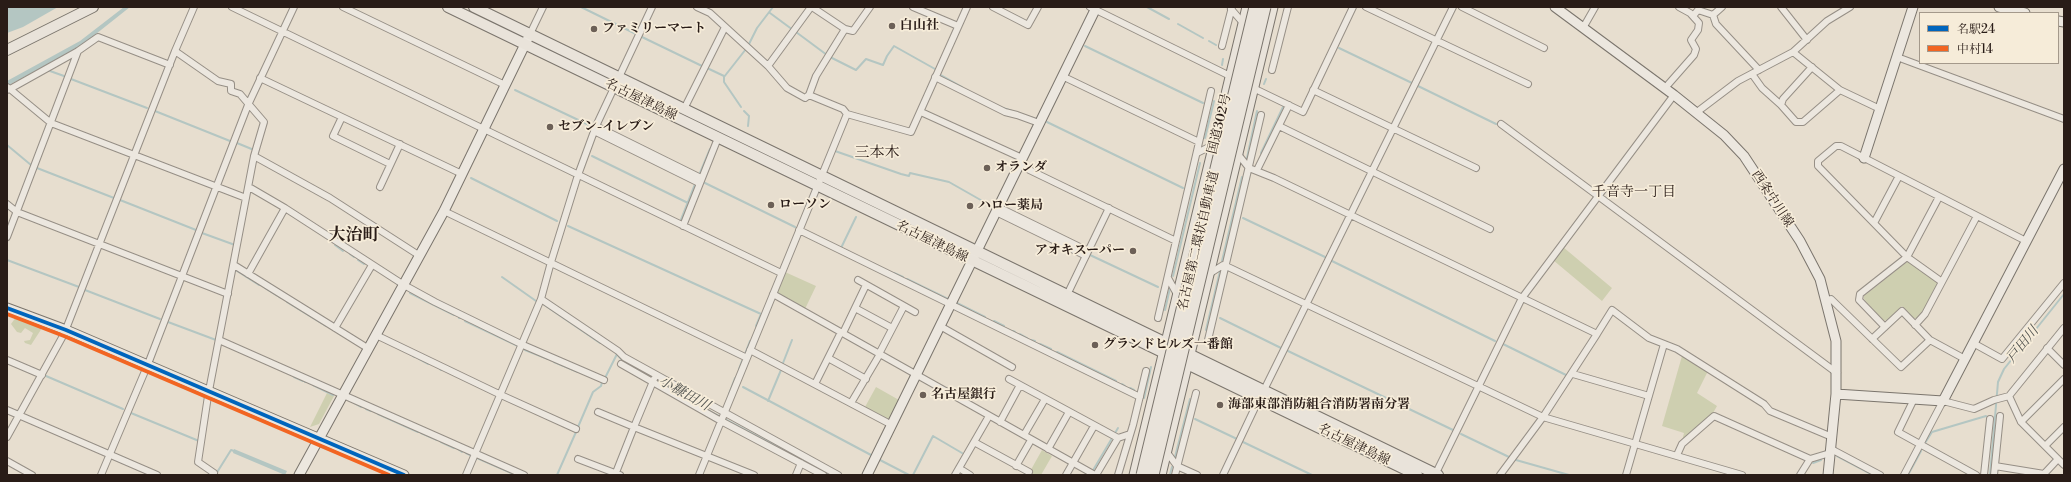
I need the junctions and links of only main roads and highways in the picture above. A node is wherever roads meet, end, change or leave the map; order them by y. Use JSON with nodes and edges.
{"nodes":[{"id":1,"x":93,"y":7,"type":"edge"},
{"id":2,"x":448,"y":7,"type":"edge"},
{"id":3,"x":474,"y":7,"type":"edge"},
{"id":4,"x":1248,"y":7,"type":"edge"},
{"id":5,"x":1255,"y":7,"type":"edge"},
{"id":6,"x":1266,"y":7,"type":"edge"},
{"id":7,"x":1272,"y":7,"type":"edge"},
{"id":8,"x":7,"y":50,"type":"edge"},
{"id":9,"x":1168,"y":343,"type":"junction"},
{"id":10,"x":1190,"y":353,"type":"junction"},
{"id":11,"x":1165,"y":354,"type":"junction"},
{"id":12,"x":1187,"y":365,"type":"junction"},
{"id":13,"x":1135,"y":475,"type":"edge"},
{"id":14,"x":1142,"y":475,"type":"edge"},
{"id":15,"x":1153,"y":475,"type":"edge"},
{"id":16,"x":1160,"y":475,"type":"edge"},
{"id":17,"x":1417,"y":475,"type":"edge"},
{"id":18,"x":1436,"y":475,"type":"edge"}],
"edges":[{"from":1,"to":8,"type":"main road"},
{"from":2,"to":11,"type":"main road","name":"名古屋津島線"},
{"from":3,"to":9,"type":"main road","name":"名古屋津島線"},
{"from":4,"to":9,"type":"highway","name":"国道302号"},
{"from":5,"to":14,"type":"highway","name":"名古屋第二環状自動車道","bridge":true},
{"from":6,"to":15,"type":"highway","name":"名古屋第二環状自動車道","bridge":true},
{"from":7,"to":10,"type":"highway","name":"国道302号"},
{"from":9,"to":10,"type":"main road","name":"名古屋津島線"},
{"from":9,"to":11,"type":"highway","name":"国道302号"},
{"from":10,"to":12,"type":"highway","name":"国道302号"},
{"from":10,"to":18,"type":"main road","name":"名古屋津島線"},
{"from":11,"to":12,"type":"main road","name":"名古屋津島線"},
{"from":11,"to":13,"type":"highway","name":"国道302号"},
{"from":12,"to":16,"type":"highway","name":"国道302号"},
{"from":12,"to":17,"type":"main road","name":"名古屋津島線"}]}
